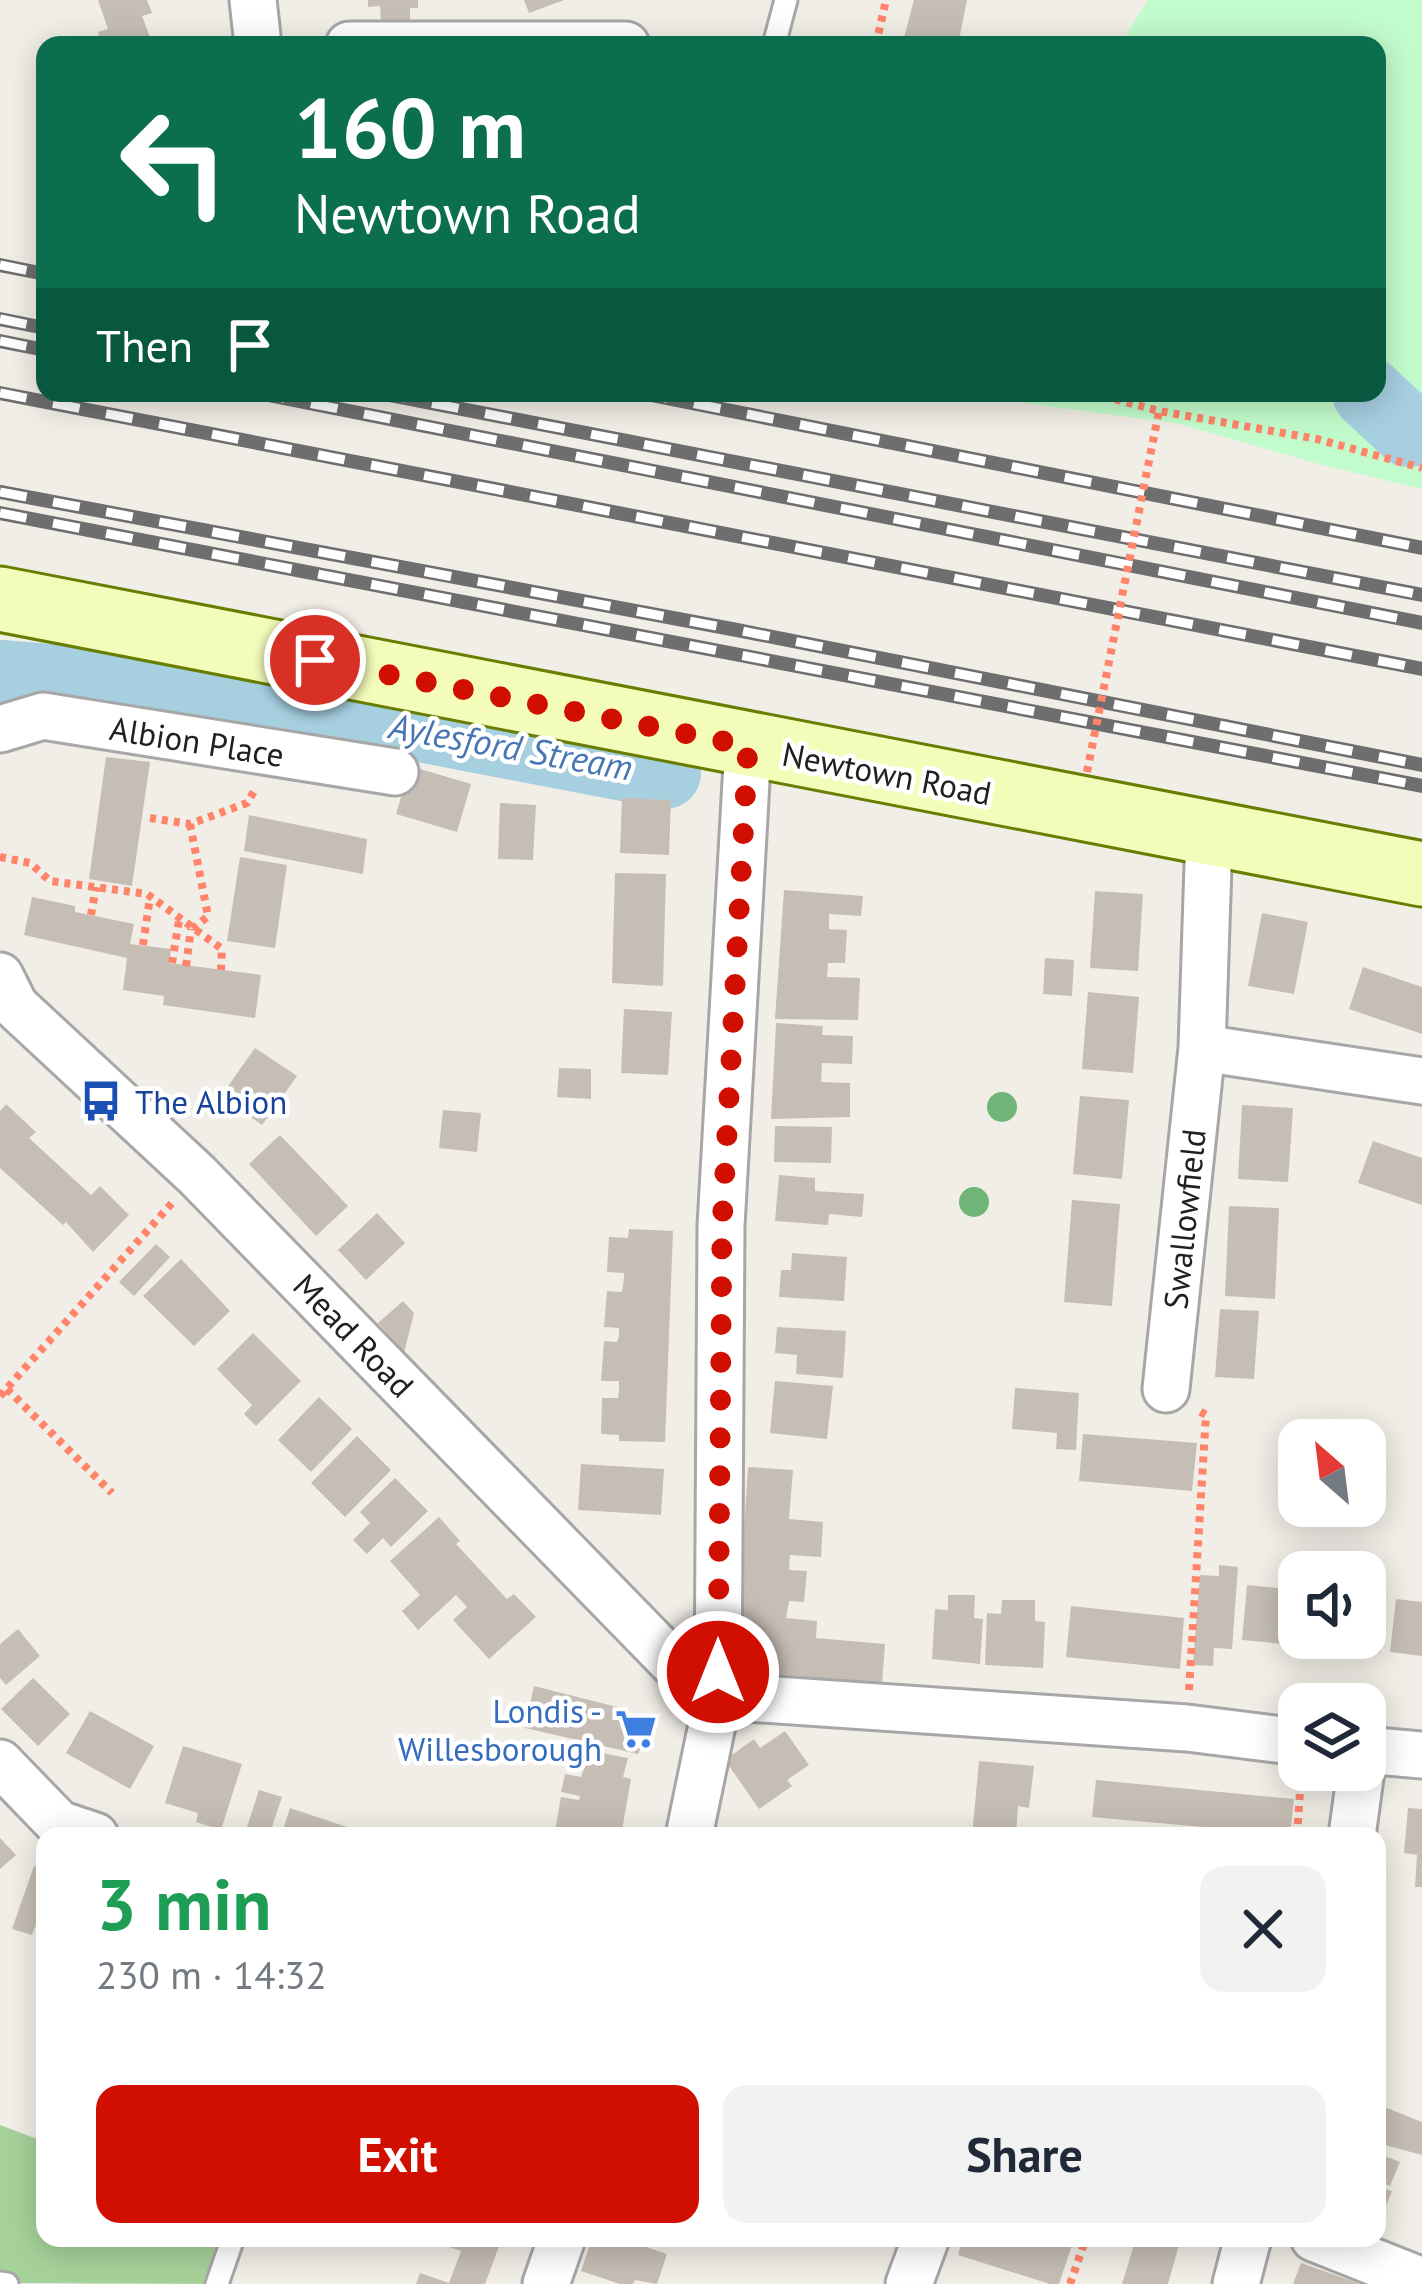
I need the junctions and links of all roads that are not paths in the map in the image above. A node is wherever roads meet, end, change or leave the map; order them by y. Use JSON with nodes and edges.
{"nodes":[{"id":1,"x":253,"y":0,"type":"edge"},
{"id":2,"x":786,"y":0,"type":"edge"},
{"id":3,"x":257,"y":36,"type":"edge"},
{"id":4,"x":776,"y":36,"type":"edge"},
{"id":5,"x":0,"y":599,"type":"edge"},
{"id":6,"x":0,"y":729,"type":"edge"},
{"id":7,"x":720,"y":740,"type":"junction"},
{"id":8,"x":395,"y":772,"type":"dead end"},
{"id":9,"x":1210,"y":835,"type":"junction"},
{"id":10,"x":1422,"y":874,"type":"edge"},
{"id":11,"x":5,"y":1002,"type":"edge"},
{"id":12,"x":1202,"y":1048,"type":"junction"},
{"id":13,"x":1422,"y":1081,"type":"edge"},
{"id":14,"x":1166,"y":1389,"type":"road end"},
{"id":15,"x":718,"y":1684,"type":"junction"},
{"id":16,"x":1278,"y":1739,"type":"edge"},
{"id":17,"x":1386,"y":1752,"type":"edge"},
{"id":18,"x":1422,"y":1755,"type":"edge"},
{"id":19,"x":0,"y":1763,"type":"edge"},
{"id":20,"x":1357,"y":1791,"type":"edge"},
{"id":21,"x":68,"y":1827,"type":"edge"},
{"id":22,"x":690,"y":1827,"type":"edge"},
{"id":23,"x":1353,"y":1827,"type":"edge"},
{"id":24,"x":230,"y":2247,"type":"edge"},
{"id":25,"x":559,"y":2247,"type":"edge"},
{"id":26,"x":923,"y":2247,"type":"edge"},
{"id":27,"x":1246,"y":2247,"type":"edge"},
{"id":28,"x":1337,"y":2247,"type":"edge"},
{"id":29,"x":1422,"y":2281,"type":"edge"},
{"id":30,"x":217,"y":2284,"type":"edge"},
{"id":31,"x":546,"y":2284,"type":"edge"},
{"id":32,"x":909,"y":2284,"type":"edge"},
{"id":33,"x":1236,"y":2284,"type":"edge"}],
"edges":[{"from":1,"to":3,"type":"street"},
{"from":2,"to":4,"type":"lane"},
{"from":5,"to":7,"type":"street","name":"Newtown Road"},
{"from":6,"to":8,"type":"street","name":"Albion Place"},
{"from":7,"to":9,"type":"street","name":"Newtown Road"},
{"from":7,"to":15,"type":"street"},
{"from":9,"to":10,"type":"street","name":"Newtown Road"},
{"from":9,"to":12,"type":"street","name":"Swallowfield"},
{"from":11,"to":15,"type":"street","name":"Mead Road"},
{"from":12,"to":13,"type":"street"},
{"from":12,"to":14,"type":"street","name":"Swallowfield"},
{"from":15,"to":16,"type":"street","name":"Mead Road"},
{"from":15,"to":22,"type":"street"},
{"from":17,"to":18,"type":"street"},
{"from":19,"to":21,"type":"street"},
{"from":20,"to":23,"type":"street"},
{"from":24,"to":30,"type":"lane"},
{"from":25,"to":31,"type":"street"},
{"from":26,"to":32,"type":"street"},
{"from":27,"to":33,"type":"street"},
{"from":28,"to":29,"type":"street"}]}
